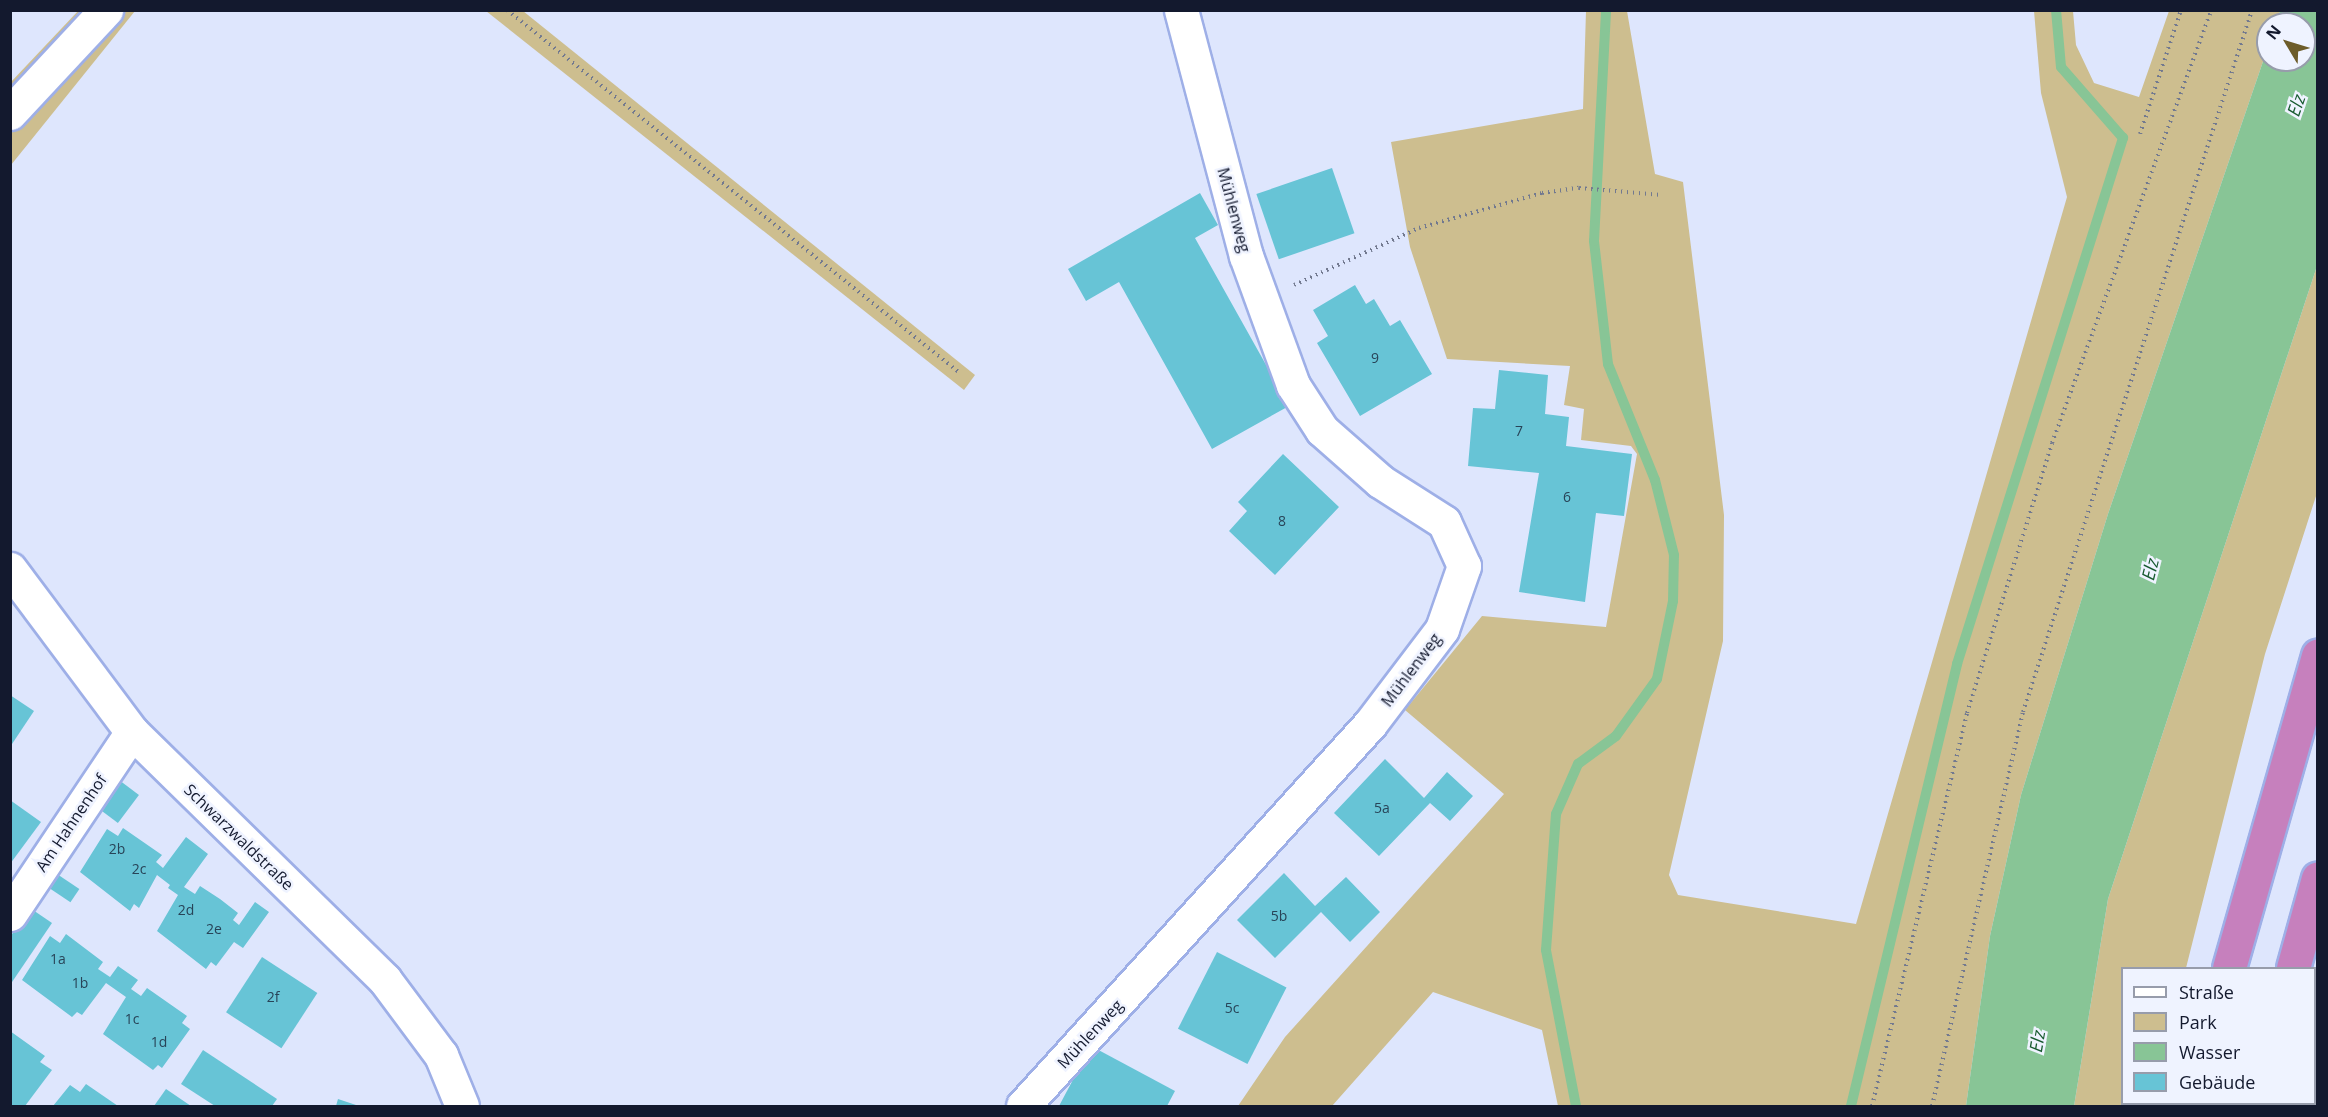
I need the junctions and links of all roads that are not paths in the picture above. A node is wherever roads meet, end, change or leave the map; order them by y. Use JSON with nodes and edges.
{"nodes":[{"id":1,"x":106,"y":10,"type":"edge"},
{"id":2,"x":1181,"y":10,"type":"edge"},
{"id":3,"x":10,"y":113,"type":"edge"},
{"id":4,"x":11,"y":571,"type":"edge"},
{"id":5,"x":2318,"y":655,"type":"edge"},
{"id":6,"x":132,"y":732,"type":"junction"},
{"id":7,"x":2318,"y":878,"type":"edge"},
{"id":8,"x":10,"y":914,"type":"edge"},
{"id":9,"x":2230,"y":967,"type":"edge"},
{"id":10,"x":2294,"y":967,"type":"edge"},
{"id":11,"x":462,"y":1107,"type":"edge"},
{"id":12,"x":1023,"y":1107,"type":"edge"}],
"edges":[{"from":1,"to":3,"type":"street"},
{"from":2,"to":12,"type":"street","name":"Mühlenweg"},
{"from":4,"to":6,"type":"street","name":"Schwarzwaldstraße"},
{"from":5,"to":9,"type":"highway"},
{"from":6,"to":8,"type":"street","name":"Am Hahnenhof"},
{"from":6,"to":11,"type":"street","name":"Schwarzwaldstraße"},
{"from":7,"to":10,"type":"highway"}]}
